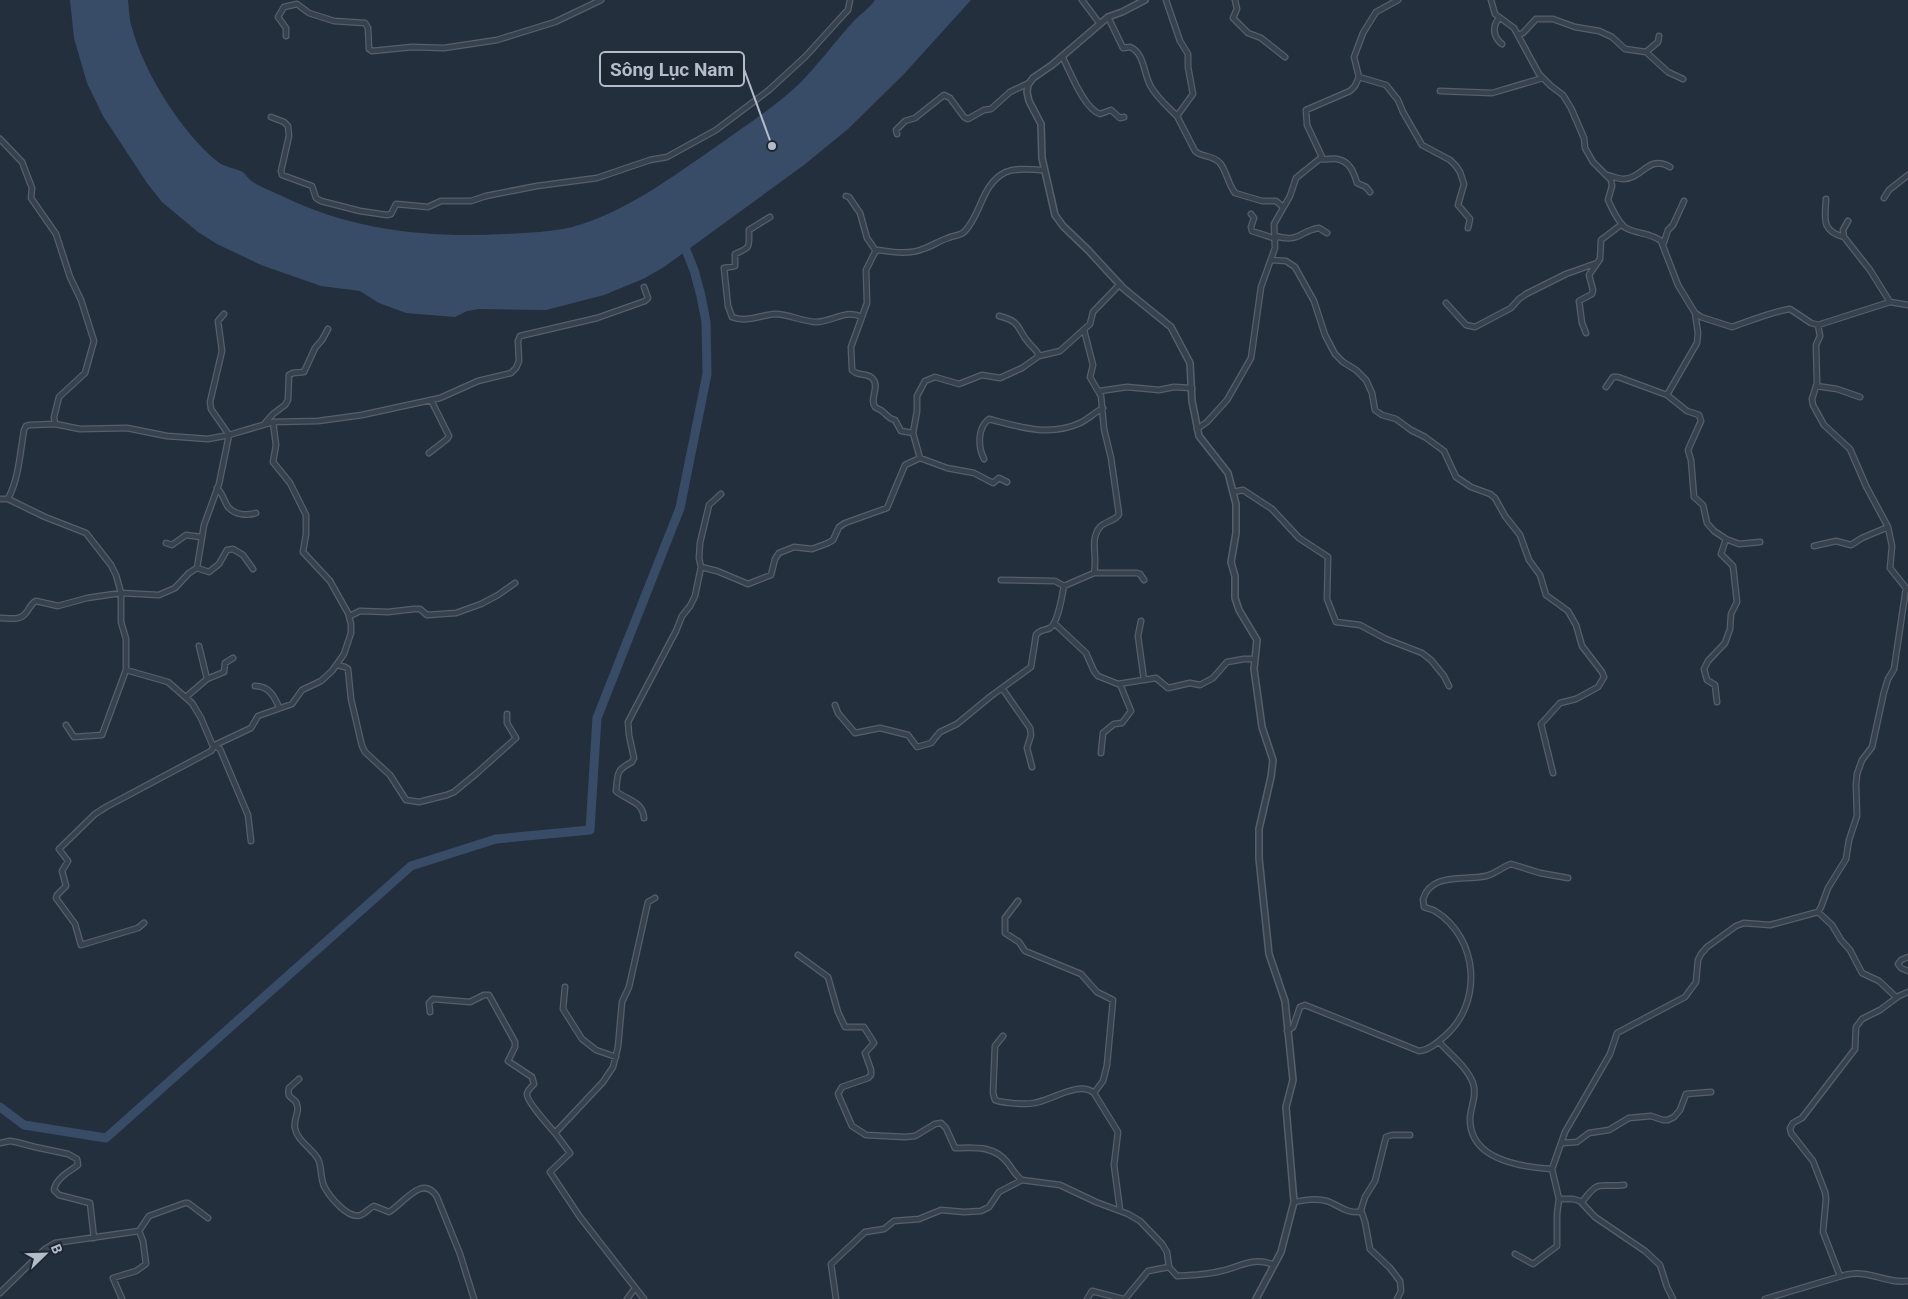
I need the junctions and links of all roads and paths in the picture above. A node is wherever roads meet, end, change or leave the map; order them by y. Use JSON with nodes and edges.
{"nodes":[{"id":1,"x":601,"y":0,"type":"edge"},
{"id":2,"x":850,"y":0,"type":"edge"},
{"id":3,"x":1082,"y":0,"type":"edge"},
{"id":4,"x":1145,"y":0,"type":"edge"},
{"id":5,"x":1166,"y":0,"type":"edge"},
{"id":6,"x":1235,"y":0,"type":"edge"},
{"id":7,"x":1398,"y":0,"type":"edge"},
{"id":8,"x":1492,"y":0,"type":"edge"},
{"id":9,"x":1108,"y":17,"type":"junction"},
{"id":10,"x":1499,"y":18,"type":"junction"},
{"id":11,"x":1100,"y":24,"type":"junction"},
{"id":12,"x":286,"y":36,"type":"dead end"},
{"id":13,"x":1518,"y":36,"type":"junction"},
{"id":14,"x":1659,"y":36,"type":"dead end"},
{"id":15,"x":1502,"y":44,"type":"dead end"},
{"id":16,"x":1646,"y":52,"type":"junction"},
{"id":17,"x":1062,"y":56,"type":"junction"},
{"id":18,"x":1285,"y":57,"type":"dead end"},
{"id":19,"x":1359,"y":77,"type":"junction"},
{"id":20,"x":1543,"y":78,"type":"junction"},
{"id":21,"x":1683,"y":79,"type":"dead end"},
{"id":22,"x":1029,"y":83,"type":"junction"},
{"id":23,"x":1440,"y":91,"type":"dead end"},
{"id":24,"x":1177,"y":116,"type":"junction"},
{"id":25,"x":271,"y":117,"type":"dead end"},
{"id":26,"x":1124,"y":117,"type":"dead end"},
{"id":27,"x":897,"y":134,"type":"dead end"},
{"id":28,"x":0,"y":139,"type":"edge"},
{"id":29,"x":1320,"y":160,"type":"junction"},
{"id":30,"x":1670,"y":167,"type":"dead end"},
{"id":31,"x":1044,"y":170,"type":"junction"},
{"id":32,"x":1607,"y":175,"type":"junction"},
{"id":33,"x":1908,"y":175,"type":"edge"},
{"id":34,"x":1370,"y":192,"type":"dead end"},
{"id":35,"x":846,"y":196,"type":"dead end"},
{"id":36,"x":1884,"y":198,"type":"dead end"},
{"id":37,"x":1826,"y":199,"type":"dead end"},
{"id":38,"x":1684,"y":201,"type":"dead end"},
{"id":39,"x":1283,"y":207,"type":"junction"},
{"id":40,"x":1251,"y":214,"type":"dead end"},
{"id":41,"x":770,"y":217,"type":"dead end"},
{"id":42,"x":1848,"y":221,"type":"dead end"},
{"id":43,"x":1622,"y":224,"type":"junction"},
{"id":44,"x":1468,"y":228,"type":"dead end"},
{"id":45,"x":1327,"y":233,"type":"dead end"},
{"id":46,"x":1275,"y":237,"type":"junction"},
{"id":47,"x":1844,"y":237,"type":"junction"},
{"id":48,"x":1663,"y":245,"type":"junction"},
{"id":49,"x":876,"y":250,"type":"junction"},
{"id":50,"x":1271,"y":260,"type":"junction"},
{"id":51,"x":1597,"y":263,"type":"junction"},
{"id":52,"x":1120,"y":284,"type":"junction"},
{"id":53,"x":644,"y":287,"type":"dead end"},
{"id":54,"x":1890,"y":302,"type":"junction"},
{"id":55,"x":1446,"y":303,"type":"dead end"},
{"id":56,"x":1908,"y":306,"type":"edge"},
{"id":57,"x":224,"y":314,"type":"dead end"},
{"id":58,"x":1695,"y":314,"type":"junction"},
{"id":59,"x":999,"y":316,"type":"dead end"},
{"id":60,"x":862,"y":317,"type":"junction"},
{"id":61,"x":1818,"y":325,"type":"junction"},
{"id":62,"x":328,"y":329,"type":"dead end"},
{"id":63,"x":1084,"y":330,"type":"junction"},
{"id":64,"x":1586,"y":334,"type":"dead end"},
{"id":65,"x":1039,"y":356,"type":"junction"},
{"id":66,"x":1816,"y":386,"type":"junction"},
{"id":67,"x":1192,"y":388,"type":"junction"},
{"id":68,"x":1606,"y":388,"type":"dead end"},
{"id":69,"x":1100,"y":391,"type":"junction"},
{"id":70,"x":1667,"y":395,"type":"junction"},
{"id":71,"x":1860,"y":397,"type":"dead end"},
{"id":72,"x":431,"y":400,"type":"junction"},
{"id":73,"x":1103,"y":408,"type":"junction"},
{"id":74,"x":273,"y":422,"type":"junction"},
{"id":75,"x":55,"y":424,"type":"junction"},
{"id":76,"x":264,"y":424,"type":"junction"},
{"id":77,"x":1197,"y":428,"type":"junction"},
{"id":78,"x":913,"y":433,"type":"junction"},
{"id":79,"x":229,"y":435,"type":"junction"},
{"id":80,"x":429,"y":453,"type":"dead end"},
{"id":81,"x":920,"y":458,"type":"junction"},
{"id":82,"x":984,"y":459,"type":"dead end"},
{"id":83,"x":1007,"y":482,"type":"dead end"},
{"id":84,"x":217,"y":488,"type":"junction"},
{"id":85,"x":1233,"y":492,"type":"junction"},
{"id":86,"x":721,"y":494,"type":"dead end"},
{"id":87,"x":0,"y":499,"type":"edge"},
{"id":88,"x":8,"y":499,"type":"junction"},
{"id":89,"x":256,"y":513,"type":"dead end"},
{"id":90,"x":1888,"y":527,"type":"junction"},
{"id":91,"x":201,"y":537,"type":"junction"},
{"id":92,"x":1726,"y":539,"type":"junction"},
{"id":93,"x":1760,"y":542,"type":"dead end"},
{"id":94,"x":166,"y":543,"type":"dead end"},
{"id":95,"x":1814,"y":546,"type":"dead end"},
{"id":96,"x":702,"y":567,"type":"junction"},
{"id":97,"x":197,"y":568,"type":"junction"},
{"id":98,"x":253,"y":569,"type":"dead end"},
{"id":99,"x":1094,"y":573,"type":"junction"},
{"id":100,"x":1001,"y":580,"type":"dead end"},
{"id":101,"x":1144,"y":580,"type":"dead end"},
{"id":102,"x":515,"y":583,"type":"dead end"},
{"id":103,"x":1064,"y":586,"type":"junction"},
{"id":104,"x":121,"y":593,"type":"junction"},
{"id":105,"x":350,"y":616,"type":"junction"},
{"id":106,"x":0,"y":618,"type":"edge"},
{"id":107,"x":1905,"y":618,"type":"edge"},
{"id":108,"x":1141,"y":621,"type":"dead end"},
{"id":109,"x":1054,"y":623,"type":"junction"},
{"id":110,"x":199,"y":646,"type":"dead end"},
{"id":111,"x":234,"y":658,"type":"dead end"},
{"id":112,"x":1255,"y":660,"type":"junction"},
{"id":113,"x":337,"y":665,"type":"junction"},
{"id":114,"x":126,"y":670,"type":"junction"},
{"id":115,"x":207,"y":679,"type":"junction"},
{"id":116,"x":1144,"y":680,"type":"junction"},
{"id":117,"x":1120,"y":684,"type":"junction"},
{"id":118,"x":255,"y":686,"type":"dead end"},
{"id":119,"x":1449,"y":686,"type":"dead end"},
{"id":120,"x":1002,"y":688,"type":"junction"},
{"id":121,"x":186,"y":697,"type":"junction"},
{"id":122,"x":1717,"y":702,"type":"dead end"},
{"id":123,"x":835,"y":705,"type":"dead end"},
{"id":124,"x":279,"y":707,"type":"junction"},
{"id":125,"x":507,"y":714,"type":"dead end"},
{"id":126,"x":66,"y":725,"type":"dead end"},
{"id":127,"x":215,"y":745,"type":"junction"},
{"id":128,"x":1101,"y":753,"type":"dead end"},
{"id":129,"x":1032,"y":767,"type":"dead end"},
{"id":130,"x":1553,"y":773,"type":"dead end"},
{"id":131,"x":644,"y":818,"type":"dead end"},
{"id":132,"x":251,"y":841,"type":"dead end"},
{"id":133,"x":1568,"y":878,"type":"dead end"},
{"id":134,"x":655,"y":898,"type":"dead end"},
{"id":135,"x":1018,"y":901,"type":"dead end"},
{"id":136,"x":1818,"y":912,"type":"junction"},
{"id":137,"x":144,"y":923,"type":"dead end"},
{"id":138,"x":798,"y":955,"type":"dead end"},
{"id":139,"x":1908,"y":957,"type":"edge"},
{"id":140,"x":1908,"y":971,"type":"edge"},
{"id":141,"x":565,"y":987,"type":"dead end"},
{"id":142,"x":1908,"y":992,"type":"edge"},
{"id":143,"x":1896,"y":997,"type":"junction"},
{"id":144,"x":430,"y":1012,"type":"dead end"},
{"id":145,"x":1287,"y":1030,"type":"junction"},
{"id":146,"x":1003,"y":1036,"type":"dead end"},
{"id":147,"x":1439,"y":1042,"type":"junction"},
{"id":148,"x":616,"y":1057,"type":"junction"},
{"id":149,"x":299,"y":1079,"type":"dead end"},
{"id":150,"x":1711,"y":1092,"type":"dead end"},
{"id":151,"x":1094,"y":1093,"type":"junction"},
{"id":152,"x":555,"y":1133,"type":"junction"},
{"id":153,"x":1410,"y":1136,"type":"dead end"},
{"id":154,"x":0,"y":1143,"type":"edge"},
{"id":155,"x":1562,"y":1143,"type":"junction"},
{"id":156,"x":1552,"y":1169,"type":"junction"},
{"id":157,"x":1022,"y":1180,"type":"junction"},
{"id":158,"x":1624,"y":1184,"type":"dead end"},
{"id":159,"x":1559,"y":1199,"type":"junction"},
{"id":160,"x":1294,"y":1202,"type":"junction"},
{"id":161,"x":1582,"y":1202,"type":"junction"},
{"id":162,"x":1120,"y":1210,"type":"junction"},
{"id":163,"x":1361,"y":1212,"type":"junction"},
{"id":164,"x":208,"y":1218,"type":"dead end"},
{"id":165,"x":139,"y":1232,"type":"junction"},
{"id":166,"x":94,"y":1238,"type":"junction"},
{"id":167,"x":1515,"y":1254,"type":"dead end"},
{"id":168,"x":1274,"y":1265,"type":"junction"},
{"id":169,"x":1170,"y":1267,"type":"junction"},
{"id":170,"x":1840,"y":1276,"type":"junction"},
{"id":171,"x":1908,"y":1281,"type":"edge"},
{"id":172,"x":635,"y":1288,"type":"junction"},
{"id":173,"x":0,"y":1293,"type":"edge"},
{"id":174,"x":122,"y":1299,"type":"edge"},
{"id":175,"x":474,"y":1299,"type":"edge"},
{"id":176,"x":627,"y":1299,"type":"edge"},
{"id":177,"x":644,"y":1299,"type":"edge"},
{"id":178,"x":836,"y":1299,"type":"edge"},
{"id":179,"x":1087,"y":1299,"type":"edge"},
{"id":180,"x":1124,"y":1299,"type":"edge"},
{"id":181,"x":1256,"y":1299,"type":"edge"},
{"id":182,"x":1397,"y":1299,"type":"edge"},
{"id":183,"x":1673,"y":1299,"type":"edge"},
{"id":184,"x":1765,"y":1299,"type":"edge"}],
"edges":[{"from":1,"to":12,"type":"street"},
{"from":2,"to":25,"type":"street"},
{"from":3,"to":11,"type":"street"},
{"from":4,"to":9,"type":"street"},
{"from":5,"to":24,"type":"street"},
{"from":6,"to":18,"type":"street"},
{"from":7,"to":19,"type":"street"},
{"from":8,"to":10,"type":"street"},
{"from":9,"to":11,"type":"street"},
{"from":9,"to":24,"type":"street"},
{"from":10,"to":13,"type":"street"},
{"from":10,"to":15,"type":"street"},
{"from":11,"to":17,"type":"street"},
{"from":13,"to":16,"type":"street"},
{"from":13,"to":20,"type":"street"},
{"from":14,"to":16,"type":"street"},
{"from":16,"to":21,"type":"street"},
{"from":17,"to":22,"type":"street"},
{"from":17,"to":26,"type":"street"},
{"from":19,"to":29,"type":"street"},
{"from":19,"to":44,"type":"street"},
{"from":20,"to":23,"type":"street"},
{"from":20,"to":32,"type":"street"},
{"from":22,"to":27,"type":"street"},
{"from":22,"to":31,"type":"street"},
{"from":24,"to":39,"type":"street"},
{"from":28,"to":75,"type":"street"},
{"from":29,"to":34,"type":"street"},
{"from":29,"to":39,"type":"street"},
{"from":30,"to":32,"type":"street"},
{"from":31,"to":49,"type":"street"},
{"from":31,"to":52,"type":"street"},
{"from":32,"to":43,"type":"street"},
{"from":33,"to":36,"type":"street"},
{"from":35,"to":49,"type":"street"},
{"from":37,"to":47,"type":"street"},
{"from":38,"to":48,"type":"street"},
{"from":39,"to":46,"type":"street"},
{"from":40,"to":46,"type":"street"},
{"from":41,"to":60,"type":"street"},
{"from":42,"to":47,"type":"street"},
{"from":43,"to":48,"type":"street"},
{"from":43,"to":51,"type":"street"},
{"from":45,"to":46,"type":"street"},
{"from":46,"to":50,"type":"street"},
{"from":47,"to":54,"type":"street"},
{"from":48,"to":58,"type":"street"},
{"from":49,"to":60,"type":"street"},
{"from":50,"to":77,"type":"street"},
{"from":50,"to":130,"type":"street"},
{"from":51,"to":55,"type":"street"},
{"from":51,"to":64,"type":"street"},
{"from":52,"to":63,"type":"street"},
{"from":52,"to":67,"type":"street"},
{"from":53,"to":72,"type":"street"},
{"from":54,"to":56,"type":"street"},
{"from":54,"to":61,"type":"street"},
{"from":57,"to":79,"type":"street"},
{"from":58,"to":61,"type":"street"},
{"from":58,"to":70,"type":"street"},
{"from":59,"to":65,"type":"street"},
{"from":60,"to":78,"type":"street"},
{"from":61,"to":66,"type":"street"},
{"from":62,"to":76,"type":"street"},
{"from":63,"to":65,"type":"street"},
{"from":63,"to":69,"type":"street"},
{"from":65,"to":78,"type":"street"},
{"from":66,"to":71,"type":"street"},
{"from":66,"to":90,"type":"street"},
{"from":67,"to":69,"type":"street"},
{"from":67,"to":77,"type":"street"},
{"from":68,"to":70,"type":"street"},
{"from":69,"to":73,"type":"street"},
{"from":70,"to":92,"type":"street"},
{"from":72,"to":74,"type":"street"},
{"from":72,"to":80,"type":"street"},
{"from":73,"to":82,"type":"street"},
{"from":73,"to":99,"type":"street"},
{"from":74,"to":76,"type":"street"},
{"from":74,"to":105,"type":"street"},
{"from":75,"to":79,"type":"street"},
{"from":75,"to":88,"type":"street"},
{"from":76,"to":79,"type":"street"},
{"from":77,"to":85,"type":"street"},
{"from":78,"to":81,"type":"street"},
{"from":79,"to":84,"type":"street"},
{"from":81,"to":83,"type":"street"},
{"from":81,"to":96,"type":"street"},
{"from":84,"to":89,"type":"street"},
{"from":84,"to":91,"type":"street"},
{"from":85,"to":112,"type":"street"},
{"from":85,"to":119,"type":"street"},
{"from":86,"to":96,"type":"street"},
{"from":87,"to":88,"type":"street"},
{"from":88,"to":104,"type":"street"},
{"from":90,"to":95,"type":"street"},
{"from":90,"to":107,"type":"street"},
{"from":91,"to":94,"type":"street"},
{"from":91,"to":97,"type":"street"},
{"from":92,"to":93,"type":"street"},
{"from":92,"to":122,"type":"street"},
{"from":96,"to":131,"type":"street"},
{"from":97,"to":98,"type":"street"},
{"from":97,"to":104,"type":"street"},
{"from":99,"to":101,"type":"street"},
{"from":99,"to":103,"type":"street"},
{"from":100,"to":103,"type":"street"},
{"from":102,"to":105,"type":"street"},
{"from":103,"to":109,"type":"street"},
{"from":104,"to":106,"type":"street"},
{"from":104,"to":114,"type":"street"},
{"from":105,"to":113,"type":"street"},
{"from":107,"to":136,"type":"street"},
{"from":108,"to":116,"type":"street"},
{"from":109,"to":117,"type":"street"},
{"from":109,"to":120,"type":"street"},
{"from":110,"to":115,"type":"street"},
{"from":111,"to":115,"type":"street"},
{"from":112,"to":116,"type":"street"},
{"from":112,"to":145,"type":"street"},
{"from":113,"to":124,"type":"street"},
{"from":113,"to":125,"type":"street"},
{"from":114,"to":121,"type":"street"},
{"from":114,"to":126,"type":"street"},
{"from":115,"to":121,"type":"street"},
{"from":116,"to":117,"type":"street"},
{"from":117,"to":128,"type":"street"},
{"from":118,"to":124,"type":"street"},
{"from":120,"to":123,"type":"street"},
{"from":120,"to":129,"type":"street"},
{"from":121,"to":127,"type":"street"},
{"from":124,"to":127,"type":"street"},
{"from":127,"to":132,"type":"street"},
{"from":127,"to":137,"type":"street"},
{"from":133,"to":147,"type":"street"},
{"from":134,"to":148,"type":"street"},
{"from":135,"to":151,"type":"street"},
{"from":136,"to":143,"type":"street"},
{"from":136,"to":155,"type":"street"},
{"from":138,"to":157,"type":"street"},
{"from":139,"to":140,"type":"street"},
{"from":141,"to":148,"type":"street"},
{"from":142,"to":143,"type":"street"},
{"from":143,"to":170,"type":"street"},
{"from":144,"to":152,"type":"street"},
{"from":145,"to":147,"type":"street"},
{"from":145,"to":160,"type":"street"},
{"from":146,"to":151,"type":"street"},
{"from":147,"to":156,"type":"street"},
{"from":148,"to":152,"type":"street"},
{"from":149,"to":175,"type":"street"},
{"from":150,"to":155,"type":"street"},
{"from":151,"to":162,"type":"street"},
{"from":152,"to":172,"type":"street"},
{"from":153,"to":163,"type":"street"},
{"from":154,"to":166,"type":"street"},
{"from":155,"to":156,"type":"street"},
{"from":156,"to":159,"type":"street"},
{"from":157,"to":162,"type":"street"},
{"from":157,"to":178,"type":"street"},
{"from":158,"to":161,"type":"street"},
{"from":159,"to":161,"type":"street"},
{"from":159,"to":167,"type":"street"},
{"from":160,"to":163,"type":"street"},
{"from":160,"to":168,"type":"street"},
{"from":161,"to":183,"type":"street"},
{"from":162,"to":169,"type":"street"},
{"from":163,"to":182,"type":"street"},
{"from":164,"to":165,"type":"street"},
{"from":165,"to":166,"type":"street"},
{"from":165,"to":174,"type":"street"},
{"from":166,"to":173,"type":"street"},
{"from":168,"to":169,"type":"street"},
{"from":168,"to":181,"type":"street"},
{"from":169,"to":180,"type":"street"},
{"from":170,"to":171,"type":"street"},
{"from":170,"to":184,"type":"street"},
{"from":172,"to":176,"type":"street"},
{"from":172,"to":177,"type":"street"},
{"from":179,"to":180,"type":"street"}]}
